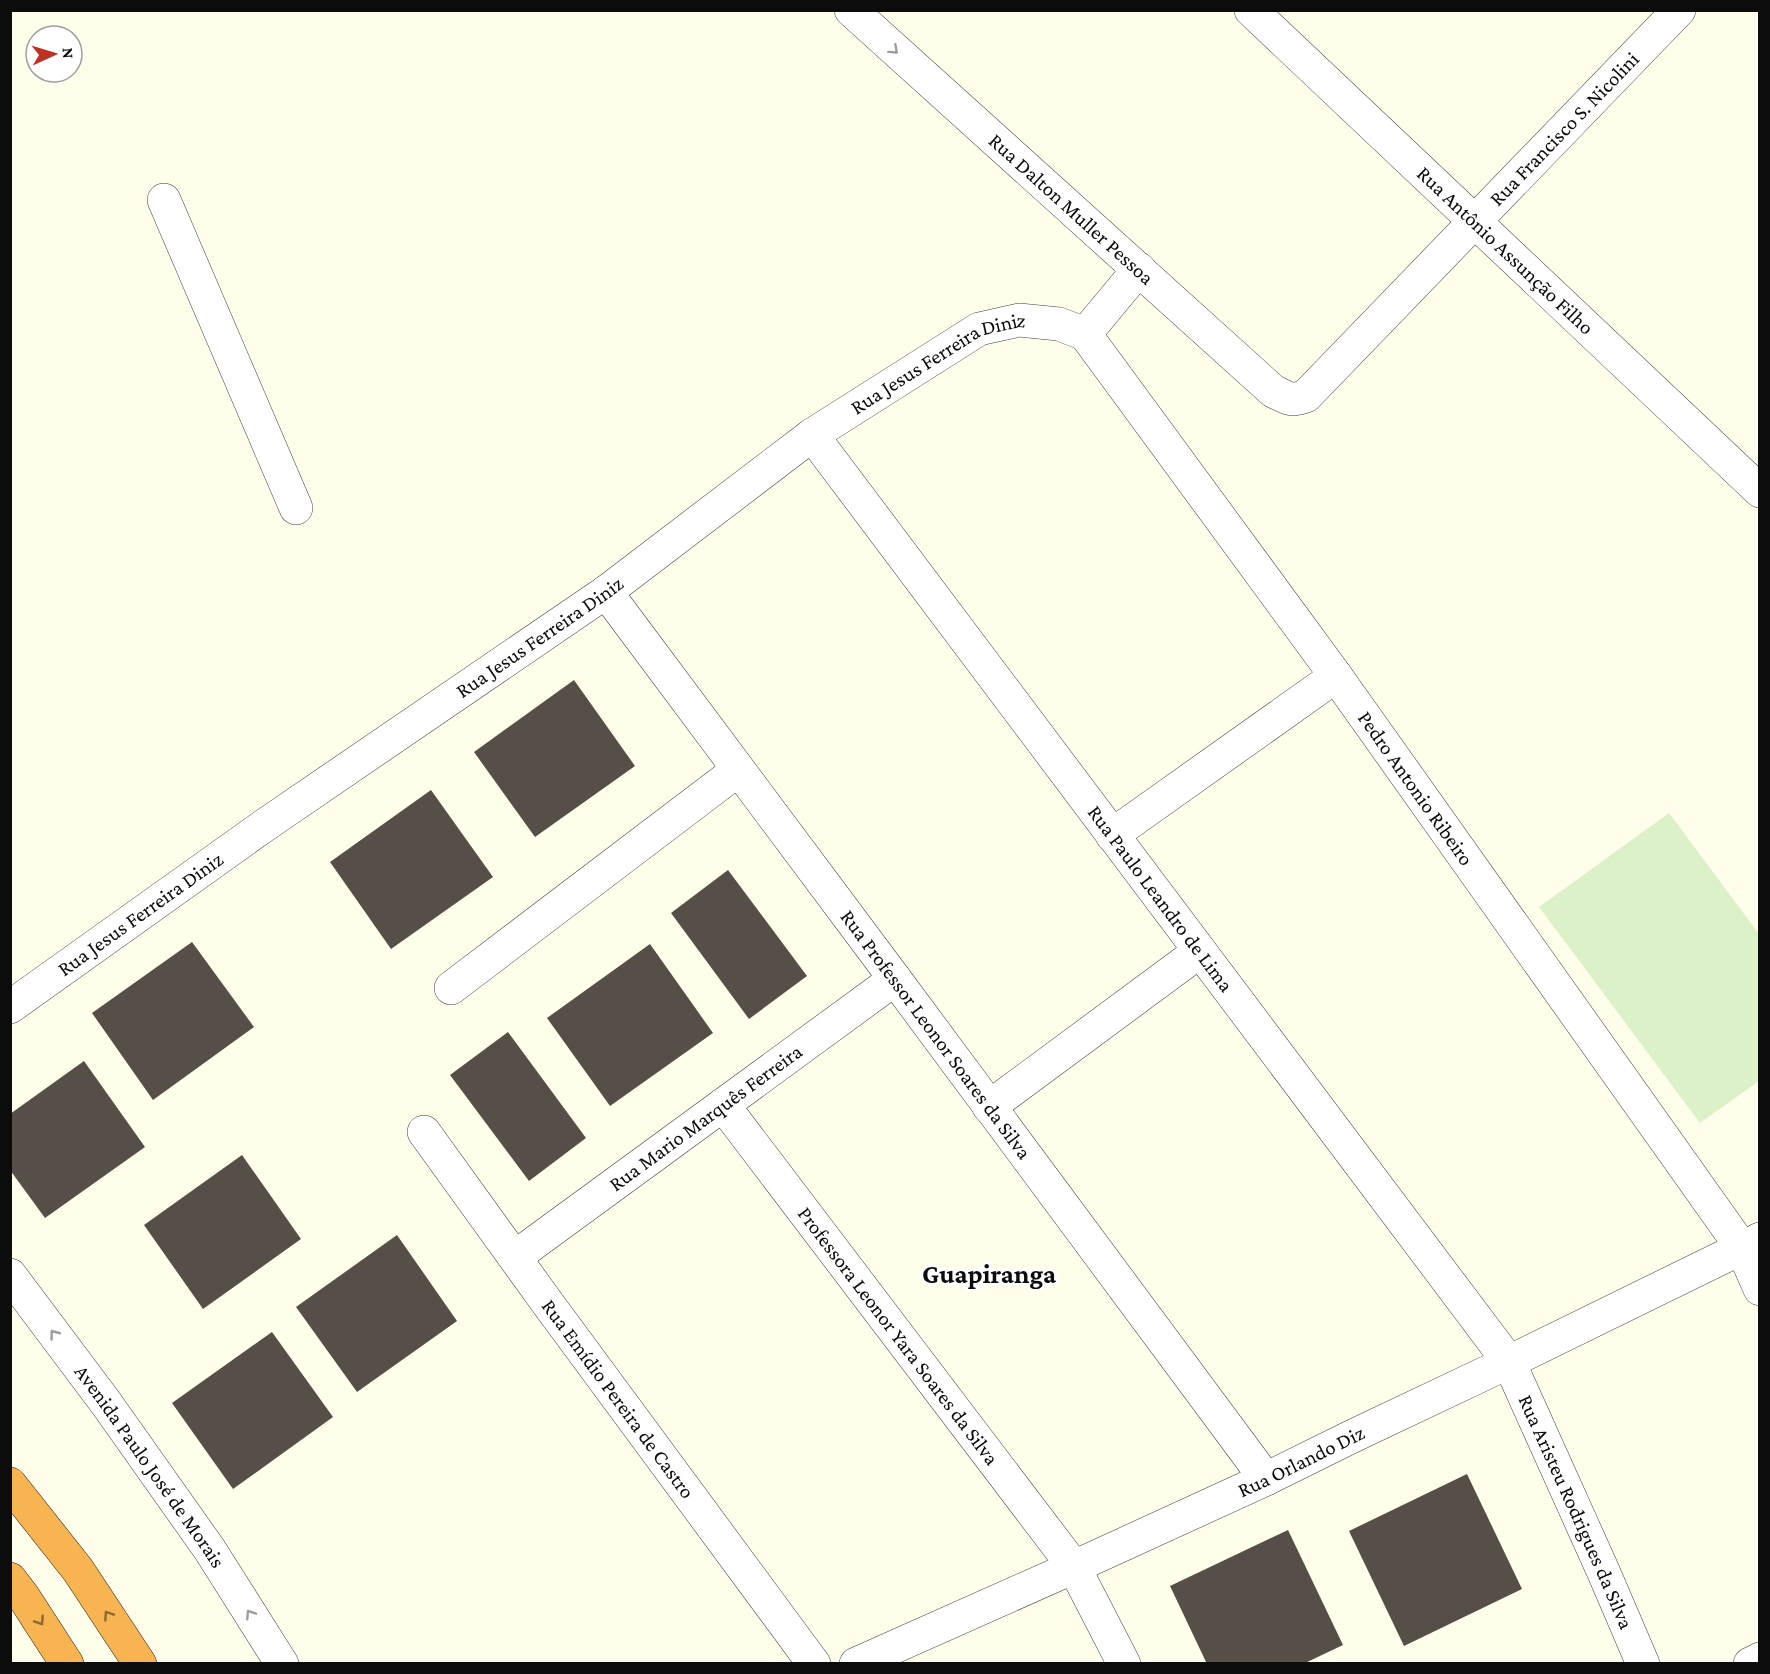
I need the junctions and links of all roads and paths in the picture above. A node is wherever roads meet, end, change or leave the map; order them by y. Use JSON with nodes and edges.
{"nodes":[{"id":1,"x":851,"y":10,"type":"edge"},
{"id":2,"x":1251,"y":10,"type":"edge"},
{"id":3,"x":1680,"y":10,"type":"edge"},
{"id":4,"x":164,"y":200,"type":"dead end"},
{"id":5,"x":1474,"y":222,"type":"junction"},
{"id":6,"x":1139,"y":269,"type":"junction"},
{"id":7,"x":1085,"y":334,"type":"junction"},
{"id":8,"x":1297,"y":399,"type":"joint"},
{"id":9,"x":812,"y":435,"type":"junction"},
{"id":10,"x":1760,"y":491,"type":"edge"},
{"id":11,"x":296,"y":508,"type":"dead end"},
{"id":12,"x":606,"y":592,"type":"junction"},
{"id":13,"x":1336,"y":676,"type":"junction"},
{"id":14,"x":738,"y":770,"type":"junction"},
{"id":15,"x":1112,"y":835,"type":"junction"},
{"id":16,"x":1200,"y":951,"type":"junction"},
{"id":17,"x":895,"y":979,"type":"junction"},
{"id":18,"x":451,"y":988,"type":"dead end"},
{"id":19,"x":10,"y":1007,"type":"edge"},
{"id":20,"x":723,"y":1105,"type":"junction"},
{"id":21,"x":989,"y":1107,"type":"junction"},
{"id":22,"x":424,"y":1132,"type":"dead end"},
{"id":23,"x":1751,"y":1244,"type":"edge"},
{"id":24,"x":515,"y":1257,"type":"junction"},
{"id":25,"x":10,"y":1275,"type":"edge"},
{"id":26,"x":1760,"y":1289,"type":"edge"},
{"id":27,"x":1509,"y":1362,"type":"junction"},
{"id":28,"x":1266,"y":1479,"type":"junction"},
{"id":29,"x":10,"y":1484,"type":"edge"},
{"id":30,"x":1074,"y":1567,"type":"junction"},
{"id":31,"x":10,"y":1579,"type":"edge"},
{"id":32,"x":1760,"y":1659,"type":"edge"},
{"id":33,"x":67,"y":1664,"type":"edge"},
{"id":34,"x":140,"y":1664,"type":"edge"},
{"id":35,"x":282,"y":1664,"type":"edge"},
{"id":36,"x":814,"y":1664,"type":"edge"},
{"id":37,"x":856,"y":1664,"type":"edge"},
{"id":38,"x":1124,"y":1664,"type":"edge"},
{"id":39,"x":1643,"y":1664,"type":"edge"},
{"id":40,"x":1750,"y":1664,"type":"edge"}],
"edges":[{"from":1,"to":6,"type":"street","name":"Rua Dalton Muller Pessoa","one_way":true},
{"from":2,"to":5,"type":"street","name":"Rua Antônio Assunção Filho"},
{"from":3,"to":5,"type":"street","name":"Rua Francisco S. Nicolini"},
{"from":4,"to":11,"type":"street"},
{"from":5,"to":8,"type":"street","name":"Rua Francisco S. Nicolini"},
{"from":5,"to":10,"type":"street","name":"Rua Antônio Assunção Filho"},
{"from":6,"to":7,"type":"street"},
{"from":6,"to":8,"type":"street","name":"Rua Dalton Muller Pessoa"},
{"from":7,"to":9,"type":"street","name":"Rua Jesus Ferreira Diniz"},
{"from":7,"to":13,"type":"street","name":"Pedro Antonio Ribeiro"},
{"from":9,"to":12,"type":"street","name":"Rua Jesus Ferreira Diniz"},
{"from":9,"to":15,"type":"street","name":"Rua Paulo Leandro de Lima"},
{"from":12,"to":14,"type":"street","name":"Rua Professor Leonor Soares da Silva"},
{"from":12,"to":19,"type":"street","name":"Rua Jesus Ferreira Diniz"},
{"from":13,"to":15,"type":"street"},
{"from":13,"to":23,"type":"street","name":"Pedro Antonio Ribeiro"},
{"from":14,"to":17,"type":"street","name":"Rua Professor Leonor Soares da Silva"},
{"from":14,"to":18,"type":"street"},
{"from":15,"to":16,"type":"street","name":"Rua Paulo Leandro de Lima"},
{"from":16,"to":21,"type":"street"},
{"from":16,"to":27,"type":"street","name":"Rua Paulo Leandro de Lima"},
{"from":17,"to":20,"type":"street","name":"Rua Mario Marquês Ferreira"},
{"from":17,"to":21,"type":"street","name":"Rua Professor Leonor Soares da Silva"},
{"from":20,"to":24,"type":"street","name":"Rua Mario Marquês Ferreira"},
{"from":20,"to":30,"type":"street","name":"Professora Leonor Yara Soares da Silva"},
{"from":21,"to":28,"type":"street","name":"Rua Professor Leonor Soares da Silva"},
{"from":22,"to":24,"type":"street","name":"Rua Emídio Pereira de Castro"},
{"from":23,"to":26,"type":"street","name":"Pedro Antonio Ribeiro"},
{"from":23,"to":27,"type":"street","name":"Rua Orlando Diz"},
{"from":24,"to":36,"type":"street","name":"Rua Emídio Pereira de Castro"},
{"from":35,"to":25,"type":"street","name":"Avenida Paulo José de Morais","one_way":true},
{"from":27,"to":28,"type":"street","name":"Rua Orlando Diz"},
{"from":27,"to":39,"type":"street","name":"Rua Aristeu Rodrigues da Silva"},
{"from":28,"to":30,"type":"street","name":"Rua Orlando Diz"},
{"from":34,"to":29,"type":"highway","one_way":true},
{"from":30,"to":37,"type":"street","name":"Rua Orlando Diz"},
{"from":30,"to":38,"type":"street","name":"Professora Leonor Yara Soares da Silva"},
{"from":31,"to":33,"type":"highway","one_way":true},
{"from":32,"to":40,"type":"street"}]}
